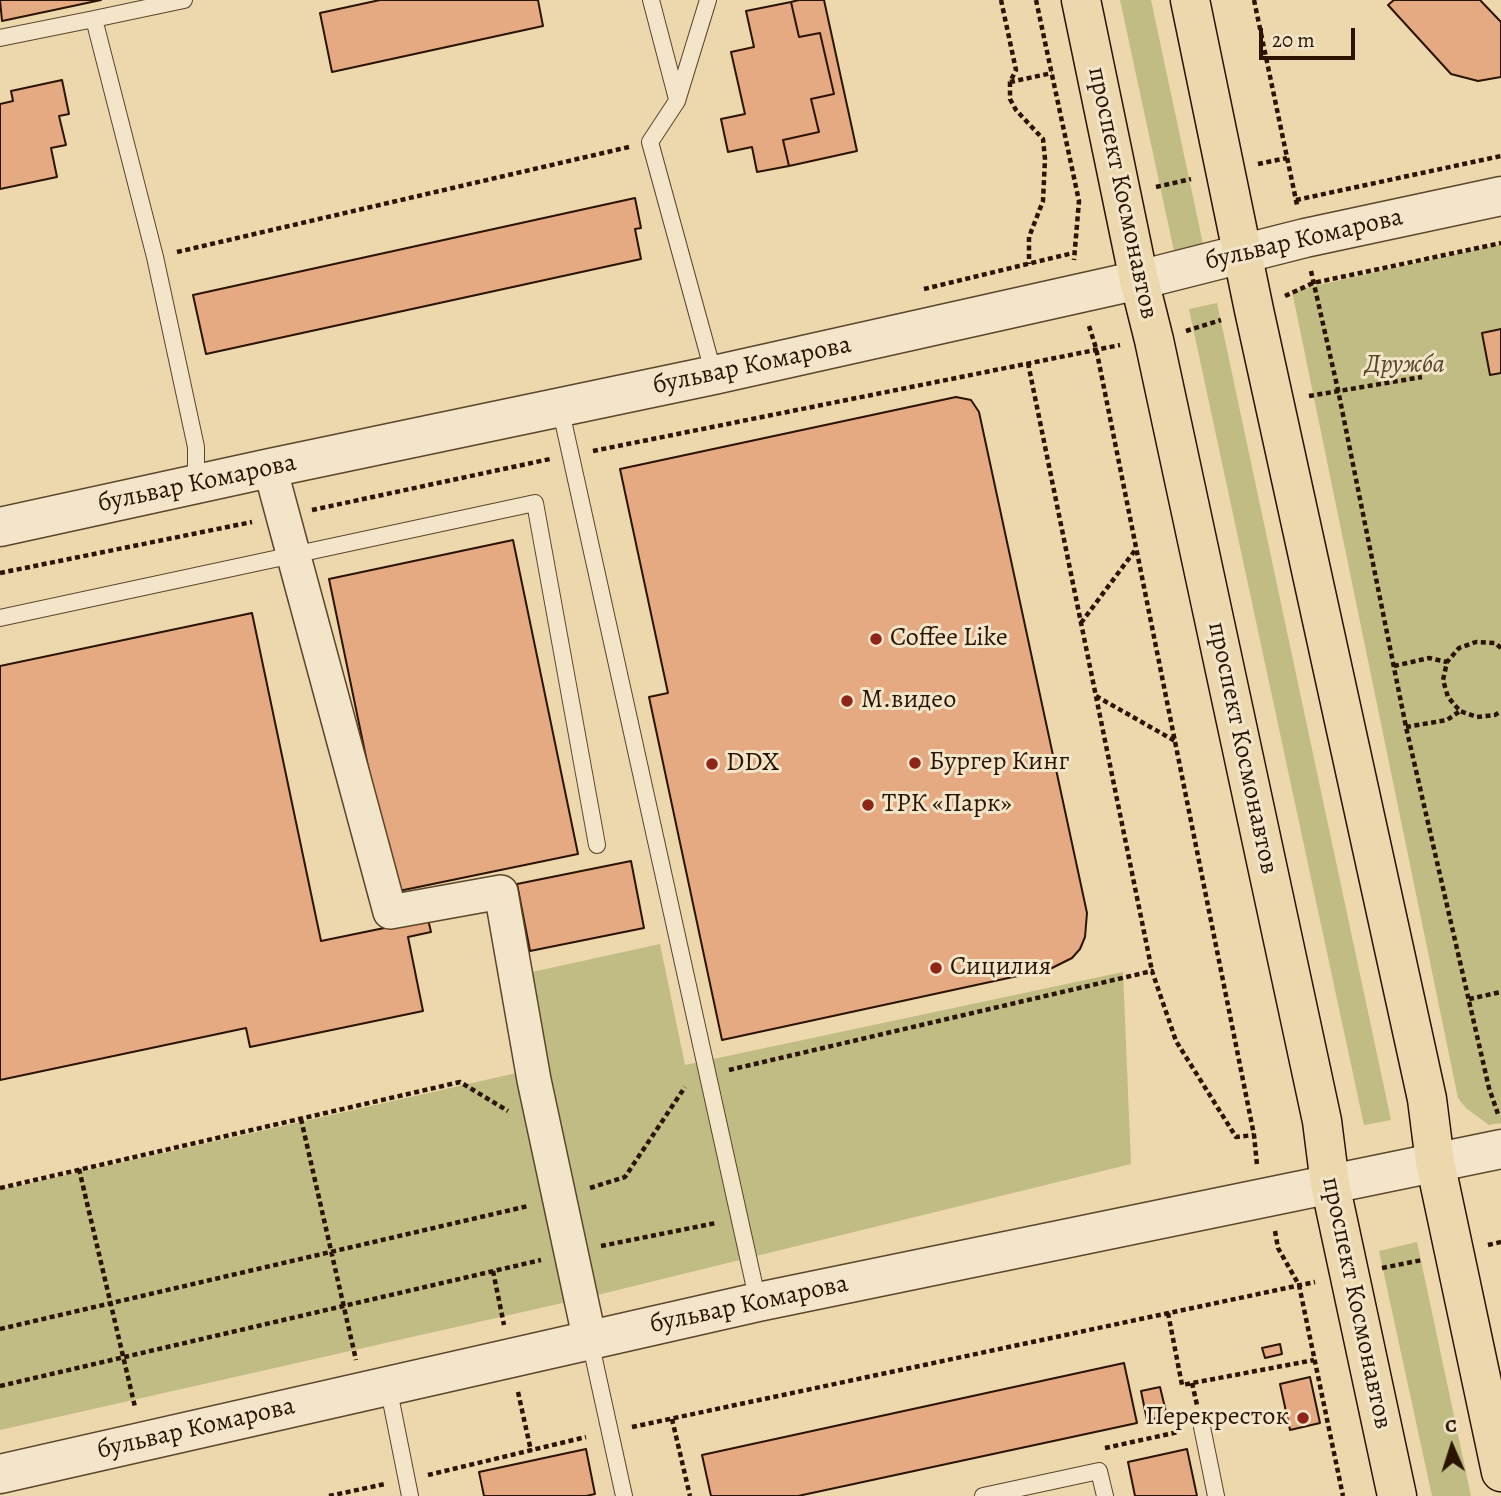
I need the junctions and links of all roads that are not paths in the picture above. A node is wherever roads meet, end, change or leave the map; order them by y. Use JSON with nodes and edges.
{"nodes":[{"id":1,"x":184,"y":0,"type":"edge"},
{"id":2,"x":651,"y":0,"type":"edge"},
{"id":3,"x":708,"y":0,"type":"edge"},
{"id":4,"x":1081,"y":0,"type":"edge"},
{"id":5,"x":1190,"y":0,"type":"edge"},
{"id":6,"x":19,"y":17,"type":"dead end"},
{"id":7,"x":94,"y":19,"type":"junction"},
{"id":8,"x":24,"y":34,"type":"junction"},
{"id":9,"x":0,"y":38,"type":"edge"},
{"id":10,"x":677,"y":101,"type":"junction"},
{"id":11,"x":1501,"y":196,"type":"edge"},
{"id":12,"x":1243,"y":252,"type":"junction"},
{"id":13,"x":1139,"y":280,"type":"junction"},
{"id":14,"x":714,"y":375,"type":"junction"},
{"id":15,"x":560,"y":407,"type":"junction"},
{"id":16,"x":270,"y":468,"type":"junction"},
{"id":17,"x":196,"y":485,"type":"junction"},
{"id":18,"x":0,"y":527,"type":"edge"},
{"id":19,"x":292,"y":555,"type":"junction"},
{"id":20,"x":0,"y":618,"type":"edge"},
{"id":21,"x":597,"y":845,"type":"dead end"},
{"id":22,"x":1501,"y":1149,"type":"edge"},
{"id":23,"x":1435,"y":1162,"type":"junction"},
{"id":24,"x":1330,"y":1184,"type":"junction"},
{"id":25,"x":758,"y":1302,"type":"junction"},
{"id":26,"x":590,"y":1341,"type":"junction"},
{"id":27,"x":376,"y":1389,"type":"junction"},
{"id":28,"x":1202,"y":1427,"type":"road end"},
{"id":29,"x":1501,"y":1472,"type":"edge"},
{"id":30,"x":0,"y":1474,"type":"edge"},
{"id":31,"x":410,"y":1496,"type":"edge"},
{"id":32,"x":624,"y":1496,"type":"edge"},
{"id":33,"x":983,"y":1496,"type":"edge"},
{"id":34,"x":1105,"y":1496,"type":"edge"},
{"id":35,"x":1216,"y":1496,"type":"edge"},
{"id":36,"x":1398,"y":1496,"type":"edge"}],
"edges":[{"from":1,"to":7,"type":"lane"},
{"from":2,"to":10,"type":"lane"},
{"from":3,"to":10,"type":"lane"},
{"from":4,"to":13,"type":"main road","name":"проспект Космонавтов"},
{"from":5,"to":12,"type":"main road"},
{"from":6,"to":8,"type":"lane"},
{"from":7,"to":8,"type":"lane"},
{"from":7,"to":17,"type":"lane"},
{"from":8,"to":9,"type":"lane"},
{"from":10,"to":14,"type":"lane"},
{"from":11,"to":12,"type":"street","name":"бульвар Комарова"},
{"from":12,"to":13,"type":"street","name":"бульвар Комарова"},
{"from":12,"to":23,"type":"main road"},
{"from":13,"to":14,"type":"street","name":"бульвар Комарова"},
{"from":13,"to":24,"type":"main road","name":"проспект Космонавтов"},
{"from":14,"to":15,"type":"street","name":"бульвар Комарова"},
{"from":15,"to":16,"type":"street","name":"бульвар Комарова"},
{"from":15,"to":25,"type":"lane"},
{"from":16,"to":17,"type":"street","name":"бульвар Комарова"},
{"from":16,"to":19,"type":"street"},
{"from":17,"to":18,"type":"street","name":"бульвар Комарова"},
{"from":19,"to":20,"type":"lane"},
{"from":19,"to":21,"type":"lane"},
{"from":19,"to":26,"type":"street"},
{"from":22,"to":23,"type":"street","name":"бульвар Комарова"},
{"from":23,"to":24,"type":"street","name":"бульвар Комарова"},
{"from":23,"to":29,"type":"main road"},
{"from":24,"to":25,"type":"street","name":"бульвар Комарова"},
{"from":24,"to":36,"type":"main road","name":"проспект Космонавтов"},
{"from":25,"to":26,"type":"street","name":"бульвар Комарова"},
{"from":26,"to":27,"type":"street","name":"бульвар Комарова"},
{"from":26,"to":32,"type":"lane"},
{"from":27,"to":30,"type":"street","name":"бульвар Комарова"},
{"from":27,"to":31,"type":"lane"},
{"from":28,"to":35,"type":"lane"},
{"from":33,"to":34,"type":"lane"}]}
